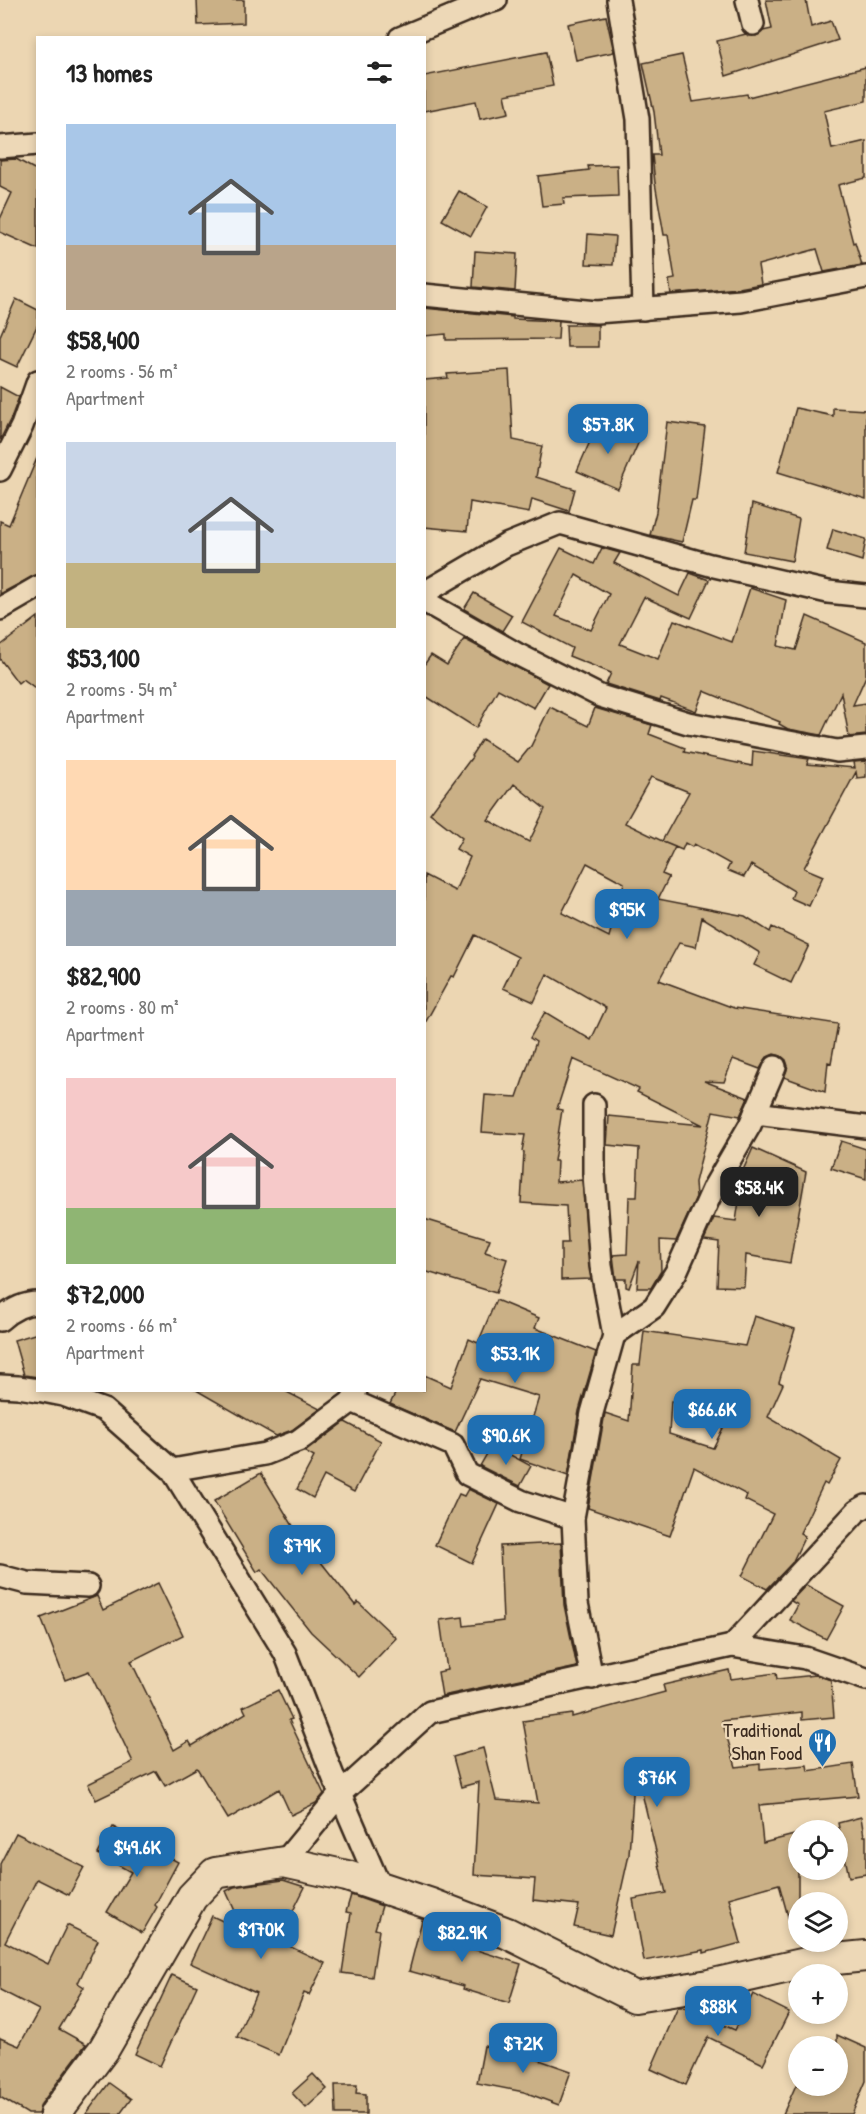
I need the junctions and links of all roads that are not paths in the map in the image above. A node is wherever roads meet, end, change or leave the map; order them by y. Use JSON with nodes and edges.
{"nodes":[{"id":1,"x":618,"y":0,"type":"edge"},
{"id":2,"x":747,"y":0,"type":"edge"},
{"id":3,"x":484,"y":2,"type":"edge"},
{"id":4,"x":753,"y":24,"type":"dead end"},
{"id":5,"x":405,"y":36,"type":"edge"},
{"id":6,"x":36,"y":144,"type":"edge"},
{"id":7,"x":0,"y":147,"type":"edge"},
{"id":8,"x":866,"y":278,"type":"edge"},
{"id":9,"x":426,"y":295,"type":"edge"},
{"id":10,"x":644,"y":309,"type":"junction"},
{"id":11,"x":36,"y":387,"type":"edge"},
{"id":12,"x":36,"y":426,"type":"edge"},
{"id":13,"x":14,"y":443,"type":"junction"},
{"id":14,"x":0,"y":470,"type":"edge"},
{"id":15,"x":36,"y":588,"type":"edge"},
{"id":16,"x":426,"y":592,"type":"edge"},
{"id":17,"x":866,"y":596,"type":"edge"},
{"id":18,"x":426,"y":602,"type":"edge"},
{"id":19,"x":0,"y":609,"type":"edge"},
{"id":20,"x":866,"y":748,"type":"edge"},
{"id":21,"x":775,"y":1066,"type":"dead end"},
{"id":22,"x":594,"y":1105,"type":"dead end"},
{"id":23,"x":755,"y":1113,"type":"junction"},
{"id":24,"x":866,"y":1127,"type":"edge"},
{"id":25,"x":36,"y":1303,"type":"edge"},
{"id":26,"x":0,"y":1320,"type":"edge"},
{"id":27,"x":614,"y":1335,"type":"junction"},
{"id":28,"x":0,"y":1386,"type":"edge"},
{"id":29,"x":36,"y":1390,"type":"edge"},
{"id":30,"x":48,"y":1392,"type":"edge"},
{"id":31,"x":354,"y":1396,"type":"edge"},
{"id":32,"x":172,"y":1470,"type":"junction"},
{"id":33,"x":866,"y":1506,"type":"edge"},
{"id":34,"x":573,"y":1518,"type":"junction"},
{"id":35,"x":0,"y":1576,"type":"edge"},
{"id":36,"x":88,"y":1586,"type":"dead end"},
{"id":37,"x":732,"y":1646,"type":"junction"},
{"id":38,"x":592,"y":1677,"type":"junction"},
{"id":39,"x":866,"y":1679,"type":"edge"},
{"id":40,"x":340,"y":1794,"type":"junction"},
{"id":41,"x":284,"y":1862,"type":"junction"},
{"id":42,"x":380,"y":1887,"type":"junction"},
{"id":43,"x":866,"y":1956,"type":"edge"},
{"id":44,"x":55,"y":2114,"type":"edge"}],
"edges":[{"from":1,"to":10,"type":"street"},
{"from":2,"to":4,"type":"street"},
{"from":3,"to":5,"type":"street"},
{"from":6,"to":7,"type":"street"},
{"from":8,"to":10,"type":"street"},
{"from":9,"to":10,"type":"street"},
{"from":11,"to":13,"type":"street"},
{"from":12,"to":13,"type":"street"},
{"from":13,"to":14,"type":"street"},
{"from":15,"to":19,"type":"street"},
{"from":16,"to":17,"type":"street"},
{"from":18,"to":20,"type":"street"},
{"from":21,"to":23,"type":"street"},
{"from":22,"to":27,"type":"street"},
{"from":23,"to":24,"type":"street"},
{"from":23,"to":27,"type":"street"},
{"from":25,"to":26,"type":"street"},
{"from":27,"to":34,"type":"street"},
{"from":28,"to":29,"type":"street"},
{"from":30,"to":32,"type":"street"},
{"from":31,"to":32,"type":"street"},
{"from":31,"to":34,"type":"street"},
{"from":32,"to":40,"type":"street"},
{"from":33,"to":37,"type":"street"},
{"from":34,"to":38,"type":"street"},
{"from":35,"to":36,"type":"street"},
{"from":37,"to":38,"type":"street"},
{"from":37,"to":39,"type":"street"},
{"from":38,"to":40,"type":"street"},
{"from":40,"to":41,"type":"street"},
{"from":40,"to":42,"type":"street"},
{"from":41,"to":42,"type":"street"},
{"from":41,"to":44,"type":"street"},
{"from":42,"to":43,"type":"street"}]}
